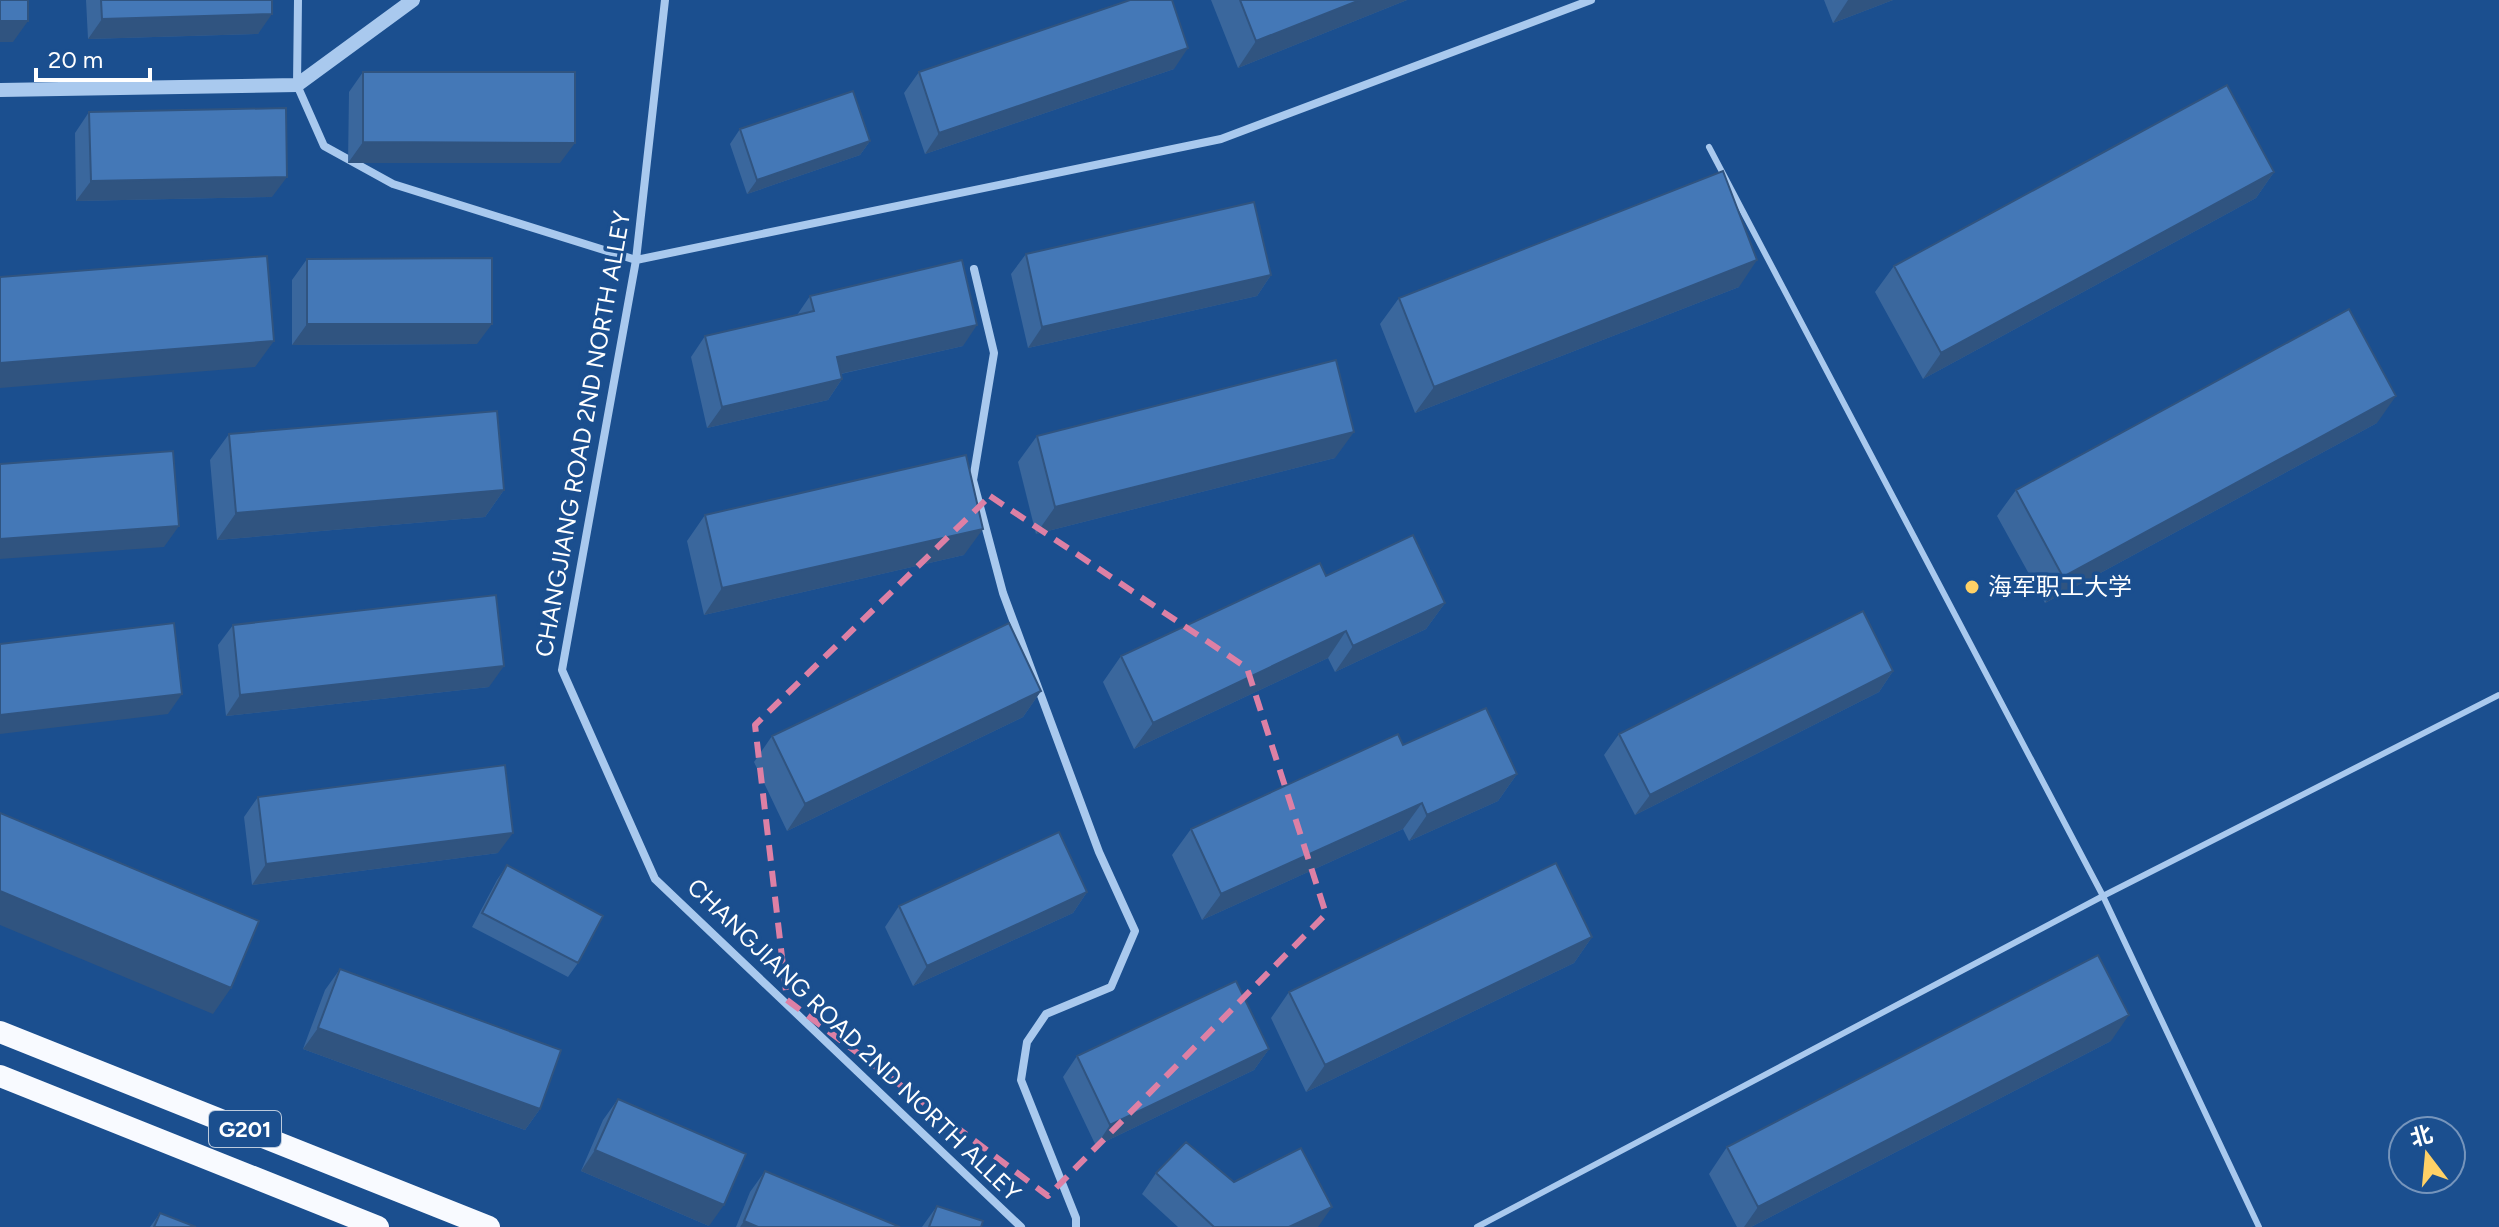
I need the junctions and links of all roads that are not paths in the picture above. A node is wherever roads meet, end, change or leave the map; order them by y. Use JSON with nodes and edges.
{"nodes":[{"id":1,"x":298,"y":0,"type":"edge"},
{"id":2,"x":413,"y":0,"type":"edge"},
{"id":3,"x":665,"y":0,"type":"edge"},
{"id":4,"x":1591,"y":0,"type":"edge"},
{"id":5,"x":297,"y":85,"type":"junction"},
{"id":6,"x":0,"y":90,"type":"edge"},
{"id":7,"x":1709,"y":147,"type":"dead end"},
{"id":8,"x":636,"y":260,"type":"junction"},
{"id":9,"x":974,"y":269,"type":"dead end"},
{"id":10,"x":2499,"y":695,"type":"edge"},
{"id":11,"x":2103,"y":896,"type":"junction"},
{"id":12,"x":0,"y":1032,"type":"edge"},
{"id":13,"x":0,"y":1076,"type":"edge"},
{"id":14,"x":378,"y":1227,"type":"edge"},
{"id":15,"x":489,"y":1227,"type":"edge"},
{"id":16,"x":1021,"y":1227,"type":"edge"},
{"id":17,"x":1076,"y":1227,"type":"edge"},
{"id":18,"x":1477,"y":1227,"type":"edge"},
{"id":19,"x":2259,"y":1227,"type":"edge"}],
"edges":[{"from":1,"to":5,"type":"street"},
{"from":2,"to":5,"type":"street"},
{"from":3,"to":8,"type":"street","name":"CHANGJIANG ROAD 2ND NORTH ALLEY"},
{"from":4,"to":8,"type":"street"},
{"from":5,"to":6,"type":"street"},
{"from":5,"to":8,"type":"street"},
{"from":7,"to":11,"type":"lane"},
{"from":8,"to":16,"type":"street","name":"CHANGJIANG ROAD 2ND NORTH ALLEY"},
{"from":9,"to":17,"type":"street"},
{"from":10,"to":11,"type":"lane"},
{"from":11,"to":18,"type":"lane"},
{"from":11,"to":19,"type":"lane"},
{"from":12,"to":15,"type":"highway","number":"G201"},
{"from":13,"to":14,"type":"highway","number":"G201"}]}
